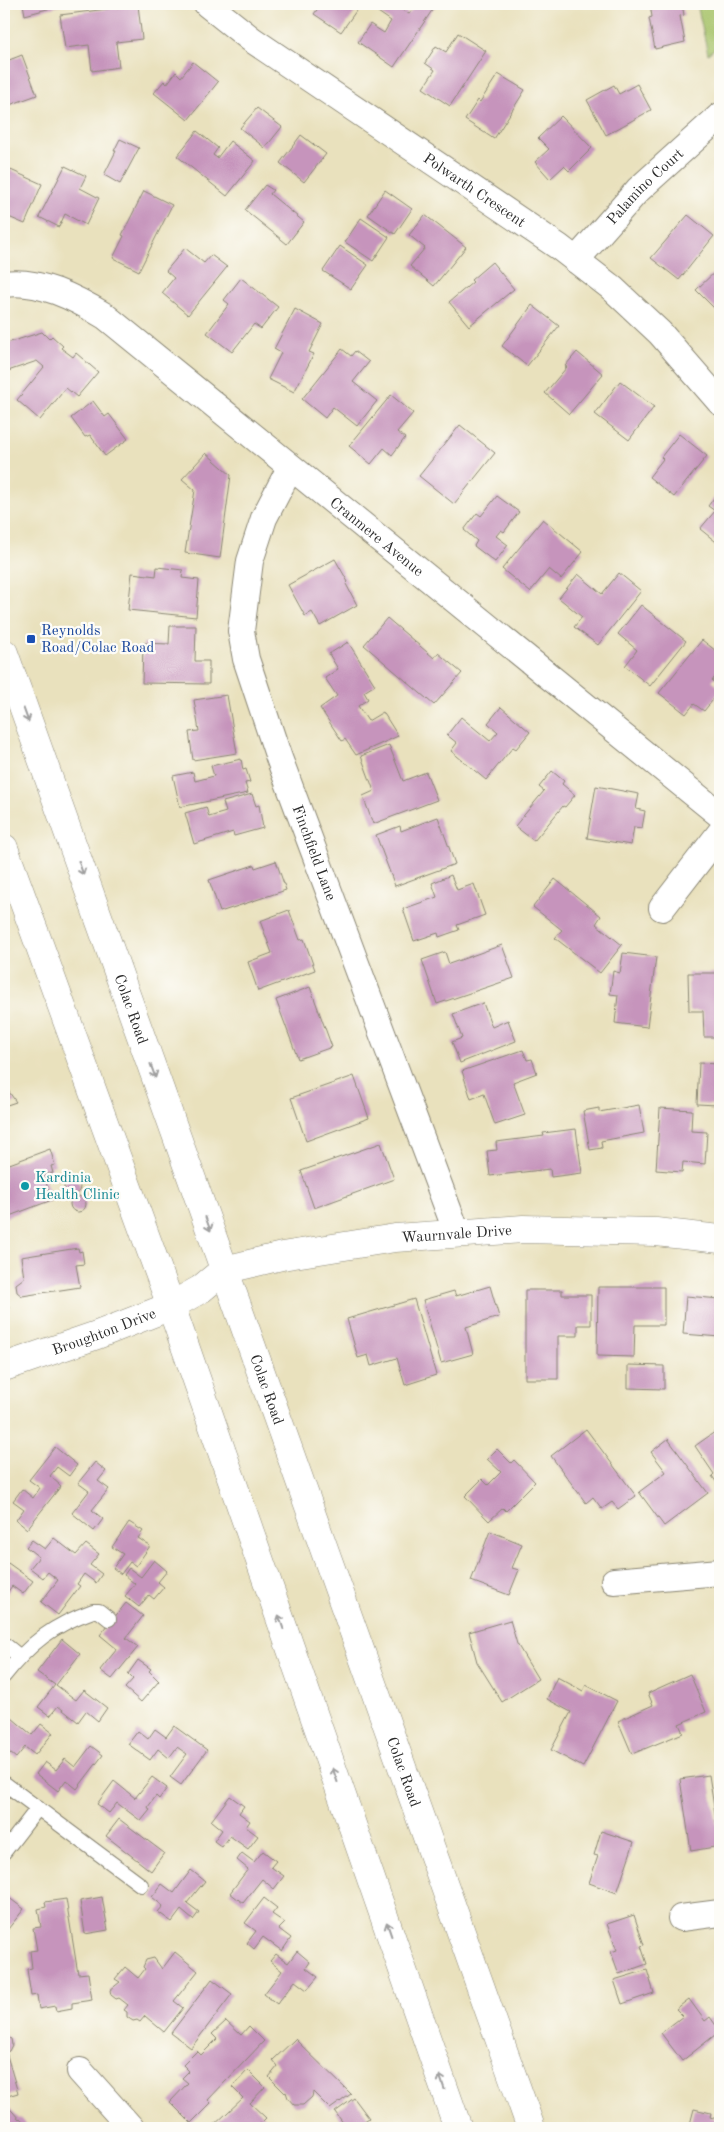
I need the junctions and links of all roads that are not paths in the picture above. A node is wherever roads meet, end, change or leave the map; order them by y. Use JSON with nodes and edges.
{"nodes":[{"id":1,"x":207,"y":4,"type":"edge"},
{"id":2,"x":720,"y":116,"type":"edge"},
{"id":3,"x":576,"y":260,"type":"junction"},
{"id":4,"x":9,"y":281,"type":"edge"},
{"id":5,"x":720,"y":402,"type":"edge"},
{"id":6,"x":290,"y":468,"type":"junction"},
{"id":7,"x":4,"y":653,"type":"edge"},
{"id":8,"x":720,"y":815,"type":"edge"},
{"id":9,"x":720,"y":833,"type":"edge"},
{"id":10,"x":4,"y":848,"type":"edge"},
{"id":11,"x":662,"y":908,"type":"dead end"},
{"id":12,"x":457,"y":1233,"type":"junction"},
{"id":13,"x":720,"y":1239,"type":"edge"},
{"id":14,"x":224,"y":1270,"type":"junction"},
{"id":15,"x":202,"y":1288,"type":"joint"},
{"id":16,"x":171,"y":1306,"type":"junction"},
{"id":17,"x":4,"y":1367,"type":"edge"},
{"id":18,"x":720,"y":1572,"type":"edge"},
{"id":19,"x":614,"y":1580,"type":"dead end"},
{"id":20,"x":109,"y":1619,"type":"dead end"},
{"id":21,"x":4,"y":1644,"type":"edge"},
{"id":22,"x":19,"y":1656,"type":"junction"},
{"id":23,"x":4,"y":1676,"type":"edge"},
{"id":24,"x":4,"y":1783,"type":"edge"},
{"id":25,"x":38,"y":1808,"type":"junction"},
{"id":26,"x":4,"y":1852,"type":"edge"},
{"id":27,"x":141,"y":1885,"type":"dead end"},
{"id":28,"x":720,"y":1913,"type":"edge"},
{"id":29,"x":681,"y":1918,"type":"dead end"},
{"id":30,"x":80,"y":2071,"type":"dead end"},
{"id":31,"x":131,"y":2128,"type":"edge"},
{"id":32,"x":458,"y":2128,"type":"edge"},
{"id":33,"x":530,"y":2128,"type":"edge"}],
"edges":[{"from":1,"to":3,"type":"street","name":"Polwarth Crescent"},
{"from":2,"to":3,"type":"street","name":"Palamino Court"},
{"from":3,"to":5,"type":"street","name":"Polwarth Crescent"},
{"from":4,"to":6,"type":"street","name":"Cranmere Avenue"},
{"from":6,"to":8,"type":"street","name":"Cranmere Avenue"},
{"from":6,"to":12,"type":"street","name":"Finchfield Lane"},
{"from":7,"to":14,"type":"main road","name":"Colac Road","one_way":true},
{"from":9,"to":11,"type":"street"},
{"from":10,"to":16,"type":"main road"},
{"from":12,"to":13,"type":"main road","name":"Waurnvale Drive"},
{"from":12,"to":14,"type":"main road","name":"Waurnvale Drive"},
{"from":14,"to":15,"type":"main road","name":"Waurnvale Drive"},
{"from":14,"to":33,"type":"main road","name":"Colac Road"},
{"from":15,"to":16,"type":"main road","name":"Broughton Drive"},
{"from":16,"to":17,"type":"main road","name":"Broughton Drive"},
{"from":32,"to":16,"type":"main road","one_way":true},
{"from":18,"to":19,"type":"street"},
{"from":20,"to":22,"type":"lane"},
{"from":21,"to":22,"type":"lane"},
{"from":22,"to":23,"type":"lane"},
{"from":24,"to":25,"type":"lane"},
{"from":25,"to":26,"type":"lane"},
{"from":25,"to":27,"type":"lane"},
{"from":28,"to":29,"type":"street"},
{"from":30,"to":31,"type":"street"}]}
